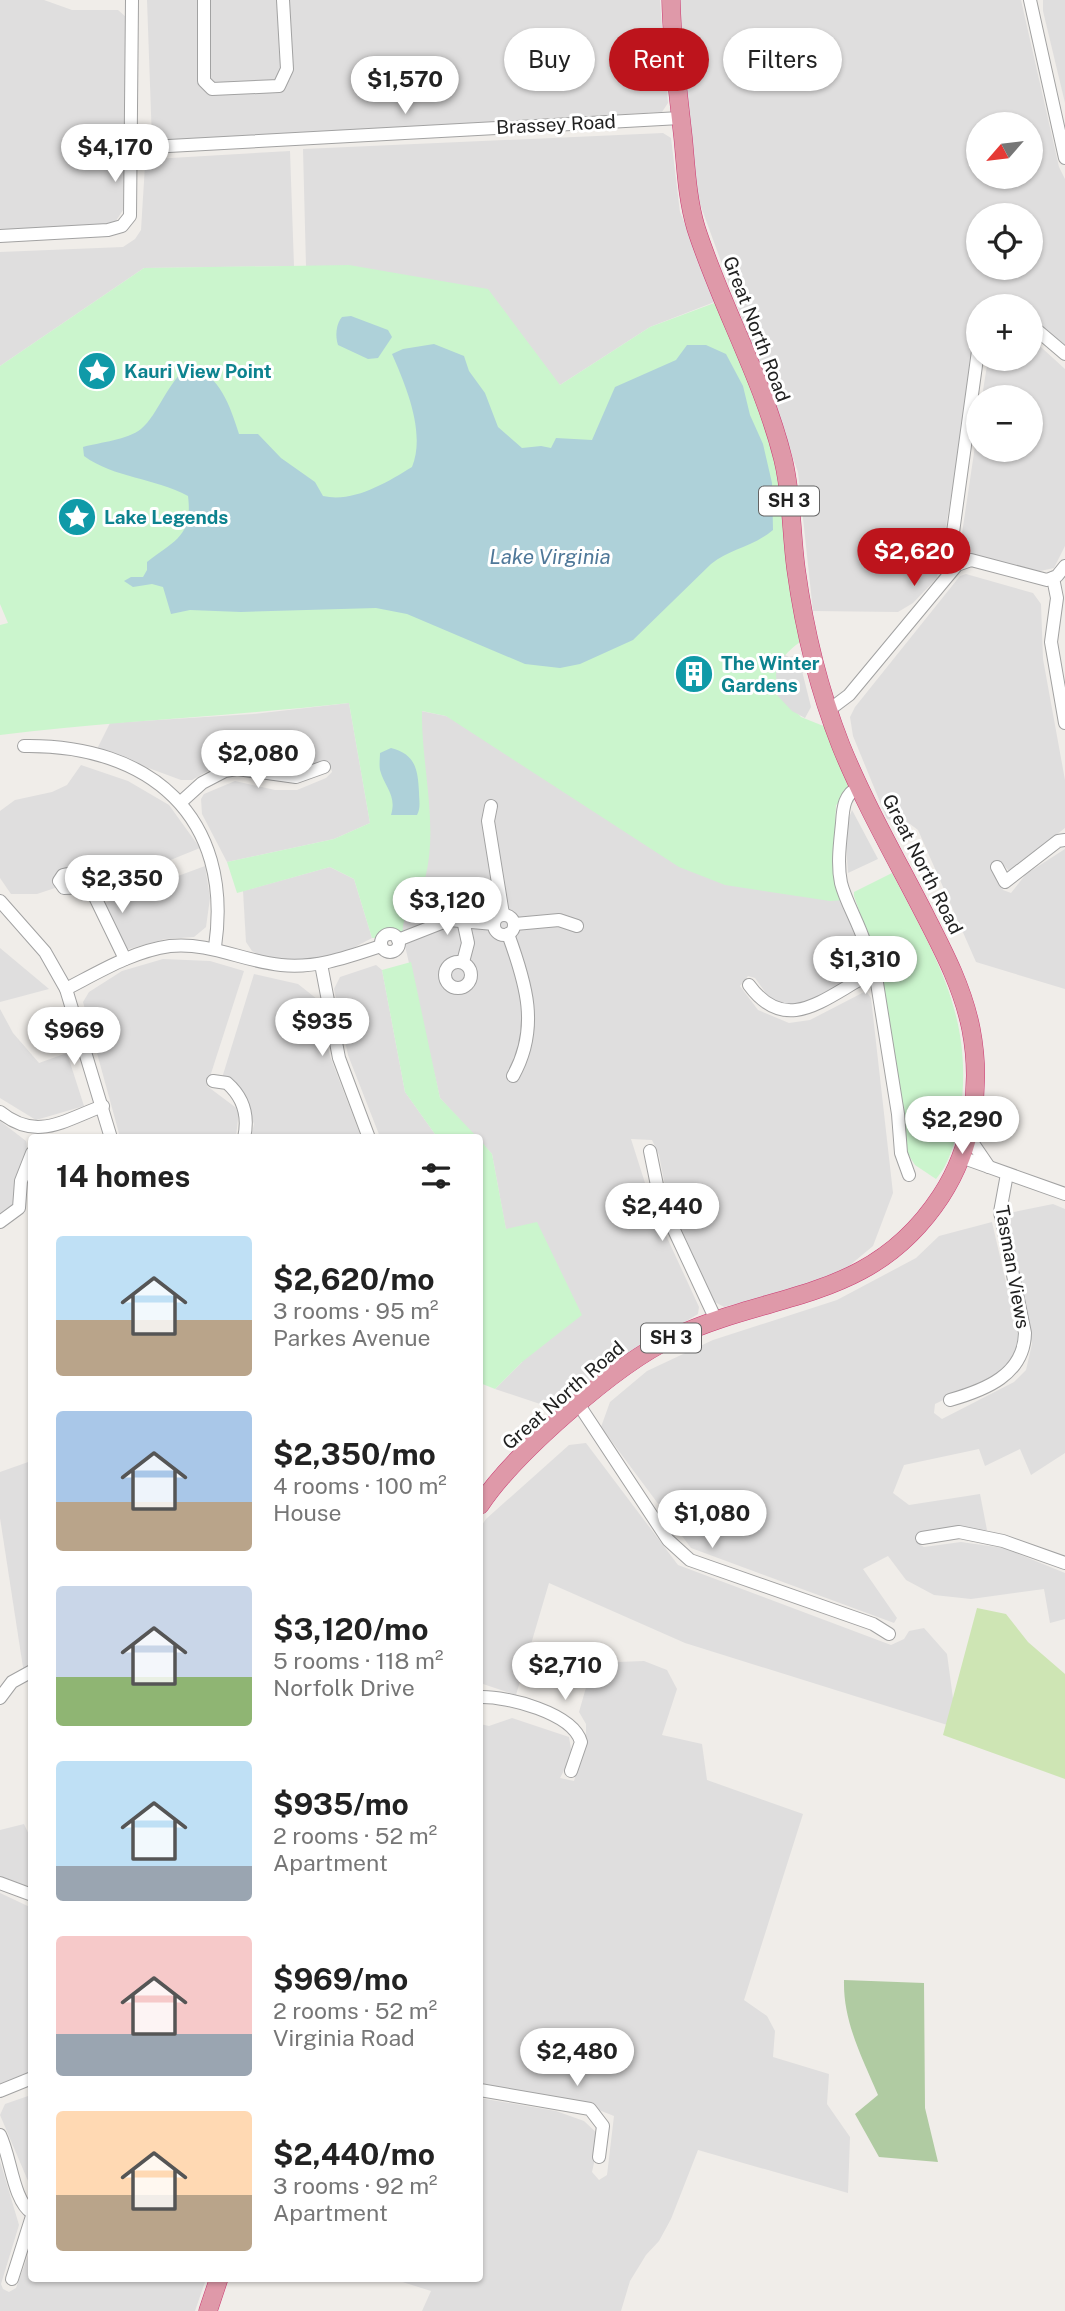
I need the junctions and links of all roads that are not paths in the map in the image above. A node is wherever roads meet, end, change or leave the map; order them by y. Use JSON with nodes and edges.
{"nodes":[{"id":1,"x":132,"y":0,"type":"edge"},
{"id":2,"x":204,"y":0,"type":"edge"},
{"id":3,"x":283,"y":0,"type":"edge"},
{"id":4,"x":671,"y":0,"type":"edge"},
{"id":5,"x":1030,"y":0,"type":"edge"},
{"id":6,"x":680,"y":118,"type":"junction"},
{"id":7,"x":132,"y":148,"type":"junction"},
{"id":8,"x":1065,"y":158,"type":"edge"},
{"id":9,"x":0,"y":236,"type":"edge"},
{"id":10,"x":1043,"y":335,"type":"edge"},
{"id":11,"x":1065,"y":354,"type":"edge"},
{"id":12,"x":975,"y":371,"type":"edge"},
{"id":13,"x":1065,"y":566,"type":"edge"},
{"id":14,"x":953,"y":568,"type":"junction"},
{"id":15,"x":1053,"y":578,"type":"junction"},
{"id":16,"x":829,"y":710,"type":"junction"},
{"id":17,"x":1065,"y":717,"type":"edge"},
{"id":18,"x":24,"y":746,"type":"dead end"},
{"id":19,"x":324,"y":767,"type":"dead end"},
{"id":20,"x":860,"y":786,"type":"junction"},
{"id":21,"x":181,"y":802,"type":"junction"},
{"id":22,"x":491,"y":806,"type":"dead end"},
{"id":23,"x":1065,"y":840,"type":"edge"},
{"id":24,"x":997,"y":867,"type":"dead end"},
{"id":25,"x":89,"y":887,"type":"dead end"},
{"id":26,"x":0,"y":901,"type":"edge"},
{"id":27,"x":503,"y":914,"type":"junction"},
{"id":28,"x":463,"y":920,"type":"junction"},
{"id":29,"x":494,"y":924,"type":"junction"},
{"id":30,"x":578,"y":926,"type":"dead end"},
{"id":31,"x":512,"y":929,"type":"junction"},
{"id":32,"x":215,"y":947,"type":"junction"},
{"id":33,"x":125,"y":959,"type":"junction"},
{"id":34,"x":463,"y":962,"type":"dead end"},
{"id":35,"x":321,"y":964,"type":"junction"},
{"id":36,"x":867,"y":971,"type":"junction"},
{"id":37,"x":750,"y":985,"type":"dead end"},
{"id":38,"x":66,"y":989,"type":"junction"},
{"id":39,"x":513,"y":1076,"type":"dead end"},
{"id":40,"x":213,"y":1081,"type":"dead end"},
{"id":41,"x":103,"y":1106,"type":"junction"},
{"id":42,"x":0,"y":1112,"type":"edge"},
{"id":43,"x":970,"y":1128,"type":"junction"},
{"id":44,"x":36,"y":1134,"type":"edge"},
{"id":45,"x":110,"y":1134,"type":"edge"},
{"id":46,"x":244,"y":1134,"type":"edge"},
{"id":47,"x":368,"y":1134,"type":"edge"},
{"id":48,"x":650,"y":1151,"type":"dead end"},
{"id":49,"x":961,"y":1157,"type":"junction"},
{"id":50,"x":28,"y":1163,"type":"edge"},
{"id":51,"x":990,"y":1168,"type":"junction"},
{"id":52,"x":1007,"y":1174,"type":"junction"},
{"id":53,"x":909,"y":1175,"type":"dead end"},
{"id":54,"x":1065,"y":1195,"type":"edge"},
{"id":55,"x":0,"y":1222,"type":"edge"},
{"id":56,"x":716,"y":1320,"type":"junction"},
{"id":57,"x":950,"y":1400,"type":"dead end"},
{"id":58,"x":579,"y":1405,"type":"junction"},
{"id":59,"x":483,"y":1502,"type":"edge"},
{"id":60,"x":922,"y":1538,"type":"dead end"},
{"id":61,"x":1065,"y":1563,"type":"edge"},
{"id":62,"x":889,"y":1634,"type":"dead end"},
{"id":63,"x":28,"y":1673,"type":"edge"},
{"id":64,"x":483,"y":1697,"type":"edge"},
{"id":65,"x":0,"y":1698,"type":"edge"},
{"id":66,"x":571,"y":1771,"type":"dead end"},
{"id":67,"x":0,"y":1884,"type":"edge"},
{"id":68,"x":28,"y":1894,"type":"edge"},
{"id":69,"x":28,"y":2080,"type":"edge"},
{"id":70,"x":0,"y":2091,"type":"edge"},
{"id":71,"x":483,"y":2091,"type":"edge"},
{"id":72,"x":0,"y":2134,"type":"edge"},
{"id":73,"x":599,"y":2157,"type":"dead end"},
{"id":74,"x":28,"y":2210,"type":"edge"},
{"id":75,"x":28,"y":2228,"type":"edge"},
{"id":76,"x":12,"y":2279,"type":"dead end"},
{"id":77,"x":218,"y":2282,"type":"edge"},
{"id":78,"x":208,"y":2311,"type":"edge"}],
"edges":[{"from":1,"to":7,"type":"street"},
{"from":2,"to":3,"type":"street"},
{"from":4,"to":6,"type":"highway","name":"Great North Road","number":"SH 3"},
{"from":5,"to":8,"type":"street"},
{"from":6,"to":7,"type":"street","name":"Brassey Road"},
{"from":6,"to":16,"type":"highway","name":"Great North Road","number":"SH 3"},
{"from":7,"to":9,"type":"street"},
{"from":10,"to":11,"type":"street"},
{"from":12,"to":14,"type":"street"},
{"from":13,"to":15,"type":"street"},
{"from":14,"to":15,"type":"street"},
{"from":14,"to":16,"type":"street"},
{"from":15,"to":17,"type":"street"},
{"from":16,"to":20,"type":"highway","name":"Great North Road","number":"SH 3"},
{"from":18,"to":21,"type":"street"},
{"from":19,"to":21,"type":"street"},
{"from":20,"to":36,"type":"street"},
{"from":20,"to":43,"type":"highway","name":"Great North Road","number":"SH 3"},
{"from":21,"to":32,"type":"street"},
{"from":22,"to":27,"type":"street"},
{"from":23,"to":24,"type":"street"},
{"from":25,"to":33,"type":"street"},
{"from":26,"to":38,"type":"street"},
{"from":27,"to":29,"type":"street"},
{"from":27,"to":31,"type":"street"},
{"from":28,"to":29,"type":"street"},
{"from":28,"to":34,"type":"street"},
{"from":28,"to":35,"type":"street"},
{"from":29,"to":31,"type":"street"},
{"from":30,"to":31,"type":"street"},
{"from":31,"to":39,"type":"street"},
{"from":32,"to":33,"type":"street"},
{"from":32,"to":35,"type":"street"},
{"from":33,"to":38,"type":"street"},
{"from":35,"to":47,"type":"street"},
{"from":36,"to":37,"type":"street"},
{"from":36,"to":53,"type":"street"},
{"from":38,"to":41,"type":"street"},
{"from":40,"to":46,"type":"street"},
{"from":41,"to":44,"type":"street"},
{"from":41,"to":45,"type":"street"},
{"from":42,"to":44,"type":"street"},
{"from":43,"to":49,"type":"highway","name":"Great North Road","number":"SH 3"},
{"from":43,"to":51,"type":"street"},
{"from":48,"to":56,"type":"street"},
{"from":49,"to":51,"type":"street"},
{"from":49,"to":56,"type":"highway","name":"Great North Road","number":"SH 3"},
{"from":50,"to":55,"type":"street"},
{"from":51,"to":52,"type":"street"},
{"from":52,"to":54,"type":"street"},
{"from":52,"to":57,"type":"street","name":"Tasman Views"},
{"from":56,"to":58,"type":"highway","name":"Great North Road","number":"SH 3"},
{"from":58,"to":59,"type":"highway","name":"Great North Road","number":"SH 3"},
{"from":58,"to":62,"type":"street"},
{"from":60,"to":61,"type":"street"},
{"from":63,"to":65,"type":"street"},
{"from":64,"to":66,"type":"street"},
{"from":67,"to":68,"type":"street"},
{"from":69,"to":70,"type":"street"},
{"from":71,"to":73,"type":"street"},
{"from":72,"to":74,"type":"street"},
{"from":75,"to":76,"type":"street"},
{"from":77,"to":78,"type":"highway"}]}
